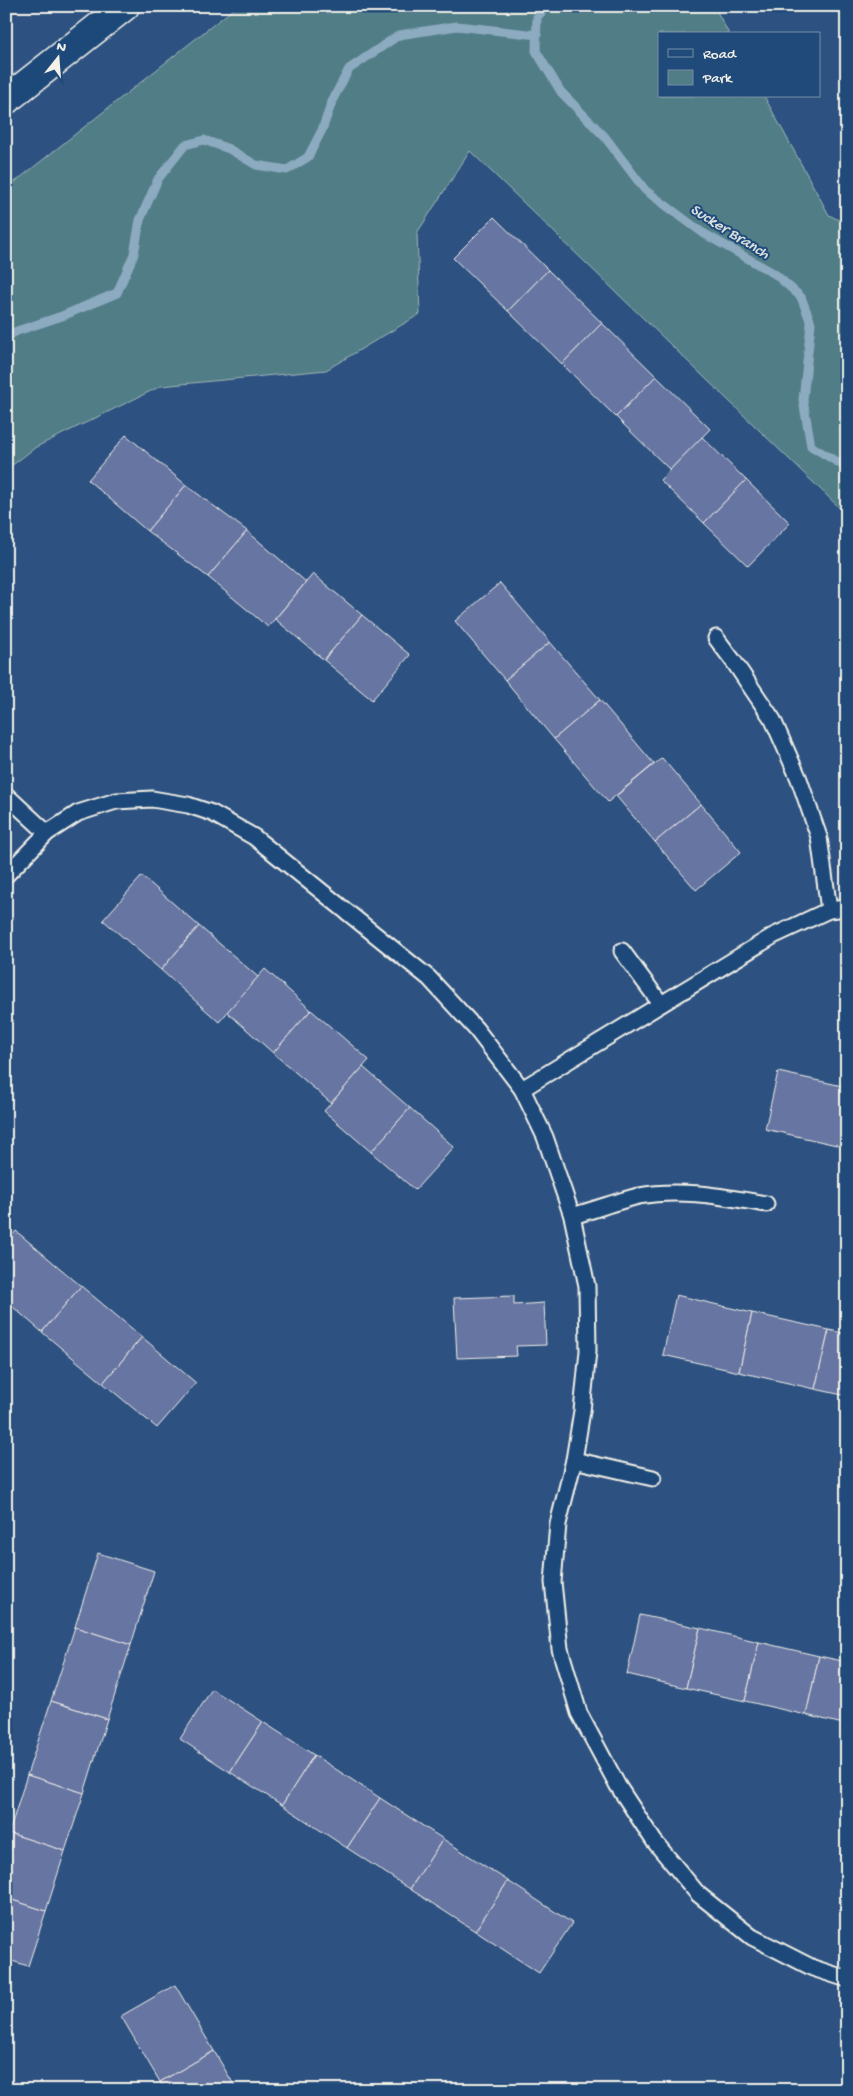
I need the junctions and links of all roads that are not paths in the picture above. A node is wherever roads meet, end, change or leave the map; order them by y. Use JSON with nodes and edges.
{"nodes":[{"id":1,"x":125,"y":6,"type":"edge"},
{"id":2,"x":6,"y":100,"type":"edge"},
{"id":3,"x":716,"y":638,"type":"dead end"},
{"id":4,"x":6,"y":794,"type":"edge"},
{"id":5,"x":47,"y":833,"type":"junction"},
{"id":6,"x":6,"y":875,"type":"edge"},
{"id":7,"x":847,"y":908,"type":"edge"},
{"id":8,"x":829,"y":910,"type":"junction"},
{"id":9,"x":622,"y":951,"type":"dead end"},
{"id":10,"x":661,"y":1004,"type":"junction"},
{"id":11,"x":522,"y":1089,"type":"junction"},
{"id":12,"x":766,"y":1204,"type":"dead end"},
{"id":13,"x":572,"y":1216,"type":"junction"},
{"id":14,"x":574,"y":1460,"type":"junction"},
{"id":15,"x":653,"y":1478,"type":"dead end"},
{"id":16,"x":847,"y":1979,"type":"edge"}],
"edges":[{"from":1,"to":2,"type":"street"},
{"from":3,"to":8,"type":"lane"},
{"from":4,"to":5,"type":"lane"},
{"from":5,"to":6,"type":"lane"},
{"from":5,"to":11,"type":"lane"},
{"from":7,"to":8,"type":"lane"},
{"from":8,"to":10,"type":"lane"},
{"from":9,"to":10,"type":"lane"},
{"from":10,"to":11,"type":"lane"},
{"from":11,"to":13,"type":"lane"},
{"from":12,"to":13,"type":"lane"},
{"from":13,"to":14,"type":"lane"},
{"from":14,"to":15,"type":"lane"},
{"from":14,"to":16,"type":"lane"}]}
